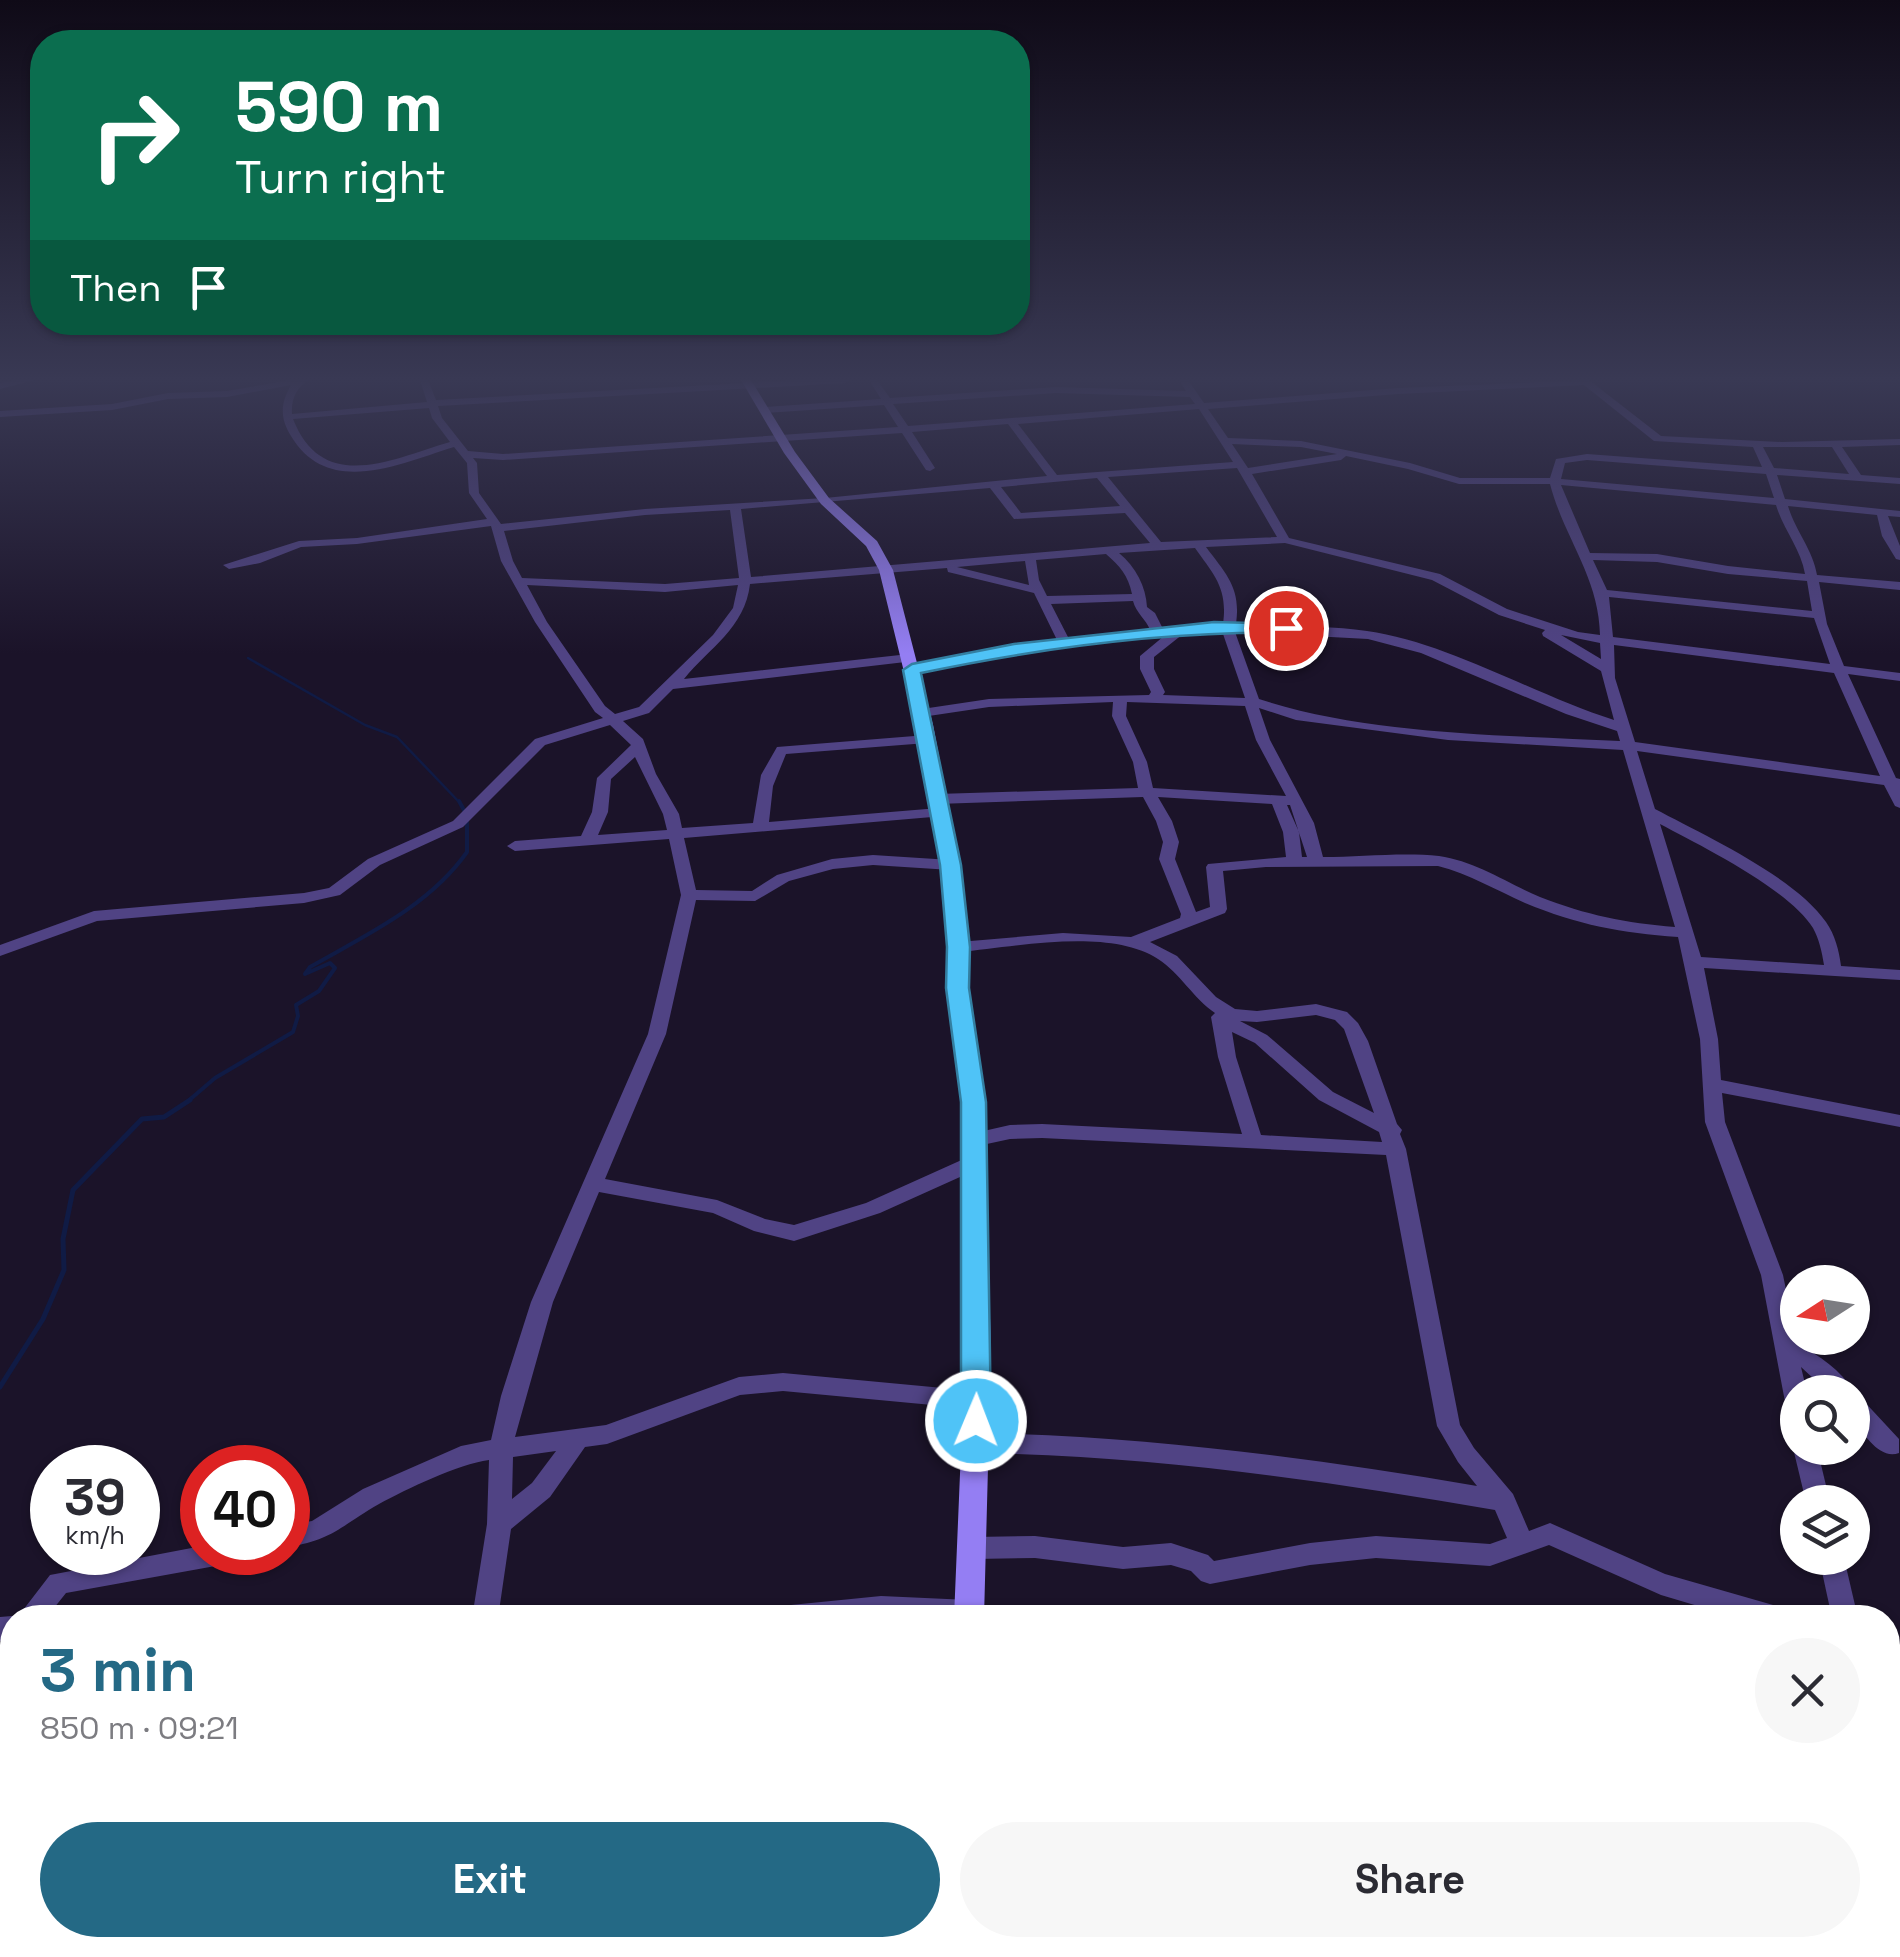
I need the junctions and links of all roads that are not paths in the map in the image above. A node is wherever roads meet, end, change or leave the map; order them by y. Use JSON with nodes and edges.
{"nodes":[{"id":1,"x":473,"y":471,"type":"edge"},
{"id":2,"x":804,"y":471,"type":"edge"},
{"id":3,"x":1049,"y":471,"type":"edge"},
{"id":4,"x":1174,"y":471,"type":"edge"},
{"id":5,"x":1243,"y":471,"type":"edge"},
{"id":6,"x":1422,"y":471,"type":"edge"},
{"id":7,"x":1557,"y":471,"type":"edge"},
{"id":8,"x":1770,"y":471,"type":"edge"},
{"id":9,"x":1774,"y":471,"type":"edge"},
{"id":10,"x":1853,"y":471,"type":"edge"},
{"id":11,"x":1100,"y":475,"type":"junction"},
{"id":12,"x":1054,"y":478,"type":"junction"},
{"id":13,"x":1858,"y":479,"type":"junction"},
{"id":14,"x":1555,"y":481,"type":"junction"},
{"id":15,"x":1900,"y":481,"type":"edge"},
{"id":16,"x":993,"y":484,"type":"junction"},
{"id":17,"x":825,"y":501,"type":"junction"},
{"id":18,"x":1780,"y":503,"type":"junction"},
{"id":19,"x":735,"y":505,"type":"junction"},
{"id":20,"x":1129,"y":509,"type":"junction"},
{"id":21,"x":1882,"y":513,"type":"junction"},
{"id":22,"x":1900,"y":514,"type":"edge"},
{"id":23,"x":496,"y":525,"type":"junction"},
{"id":24,"x":1284,"y":540,"type":"junction"},
{"id":25,"x":1198,"y":544,"type":"junction"},
{"id":26,"x":1158,"y":546,"type":"junction"},
{"id":27,"x":1108,"y":550,"type":"junction"},
{"id":28,"x":1586,"y":556,"type":"junction"},
{"id":29,"x":1900,"y":556,"type":"edge"},
{"id":30,"x":1030,"y":557,"type":"junction"},
{"id":31,"x":229,"y":564,"type":"dead end"},
{"id":32,"x":938,"y":565,"type":"junction"},
{"id":33,"x":886,"y":570,"type":"junction"},
{"id":34,"x":1813,"y":577,"type":"junction"},
{"id":35,"x":518,"y":581,"type":"junction"},
{"id":36,"x":746,"y":581,"type":"junction"},
{"id":37,"x":1900,"y":586,"type":"edge"},
{"id":38,"x":1602,"y":593,"type":"junction"},
{"id":39,"x":1042,"y":596,"type":"junction"},
{"id":40,"x":1141,"y":597,"type":"junction"},
{"id":41,"x":1819,"y":614,"type":"junction"},
{"id":42,"x":1530,"y":622,"type":"junction"},
{"id":43,"x":1228,"y":626,"type":"junction"},
{"id":44,"x":1179,"y":631,"type":"junction"},
{"id":45,"x":1158,"y":633,"type":"junction"},
{"id":46,"x":1606,"y":640,"type":"junction"},
{"id":47,"x":1065,"y":643,"type":"junction"},
{"id":48,"x":910,"y":664,"type":"junction"},
{"id":49,"x":1608,"y":669,"type":"junction"},
{"id":50,"x":1841,"y":670,"type":"junction"},
{"id":51,"x":1900,"y":676,"type":"edge"},
{"id":52,"x":674,"y":684,"type":"junction"},
{"id":53,"x":1120,"y":698,"type":"junction"},
{"id":54,"x":1152,"y":700,"type":"junction"},
{"id":55,"x":1250,"y":702,"type":"junction"},
{"id":56,"x":922,"y":713,"type":"junction"},
{"id":57,"x":609,"y":719,"type":"junction"},
{"id":58,"x":1625,"y":737,"type":"junction"},
{"id":59,"x":927,"y":739,"type":"junction"},
{"id":60,"x":639,"y":746,"type":"junction"},
{"id":61,"x":1895,"y":784,"type":"edge"},
{"id":62,"x":1152,"y":792,"type":"junction"},
{"id":63,"x":1286,"y":800,"type":"junction"},
{"id":64,"x":1900,"y":803,"type":"edge"},
{"id":65,"x":938,"y":806,"type":"junction"},
{"id":66,"x":1647,"y":812,"type":"junction"},
{"id":67,"x":761,"y":825,"type":"junction"},
{"id":68,"x":677,"y":835,"type":"junction"},
{"id":69,"x":587,"y":842,"type":"junction"},
{"id":70,"x":515,"y":846,"type":"dead end"},
{"id":71,"x":1296,"y":862,"type":"junction"},
{"id":72,"x":1316,"y":862,"type":"junction"},
{"id":73,"x":951,"y":865,"type":"junction"},
{"id":74,"x":689,"y":895,"type":"junction"},
{"id":75,"x":1188,"y":920,"type":"junction"},
{"id":76,"x":1686,"y":933,"type":"junction"},
{"id":77,"x":1138,"y":941,"type":"junction"},
{"id":78,"x":958,"y":947,"type":"junction"},
{"id":79,"x":0,"y":951,"type":"edge"},
{"id":80,"x":1694,"y":962,"type":"junction"},
{"id":81,"x":1833,"y":971,"type":"junction"},
{"id":82,"x":1900,"y":974,"type":"edge"},
{"id":83,"x":1217,"y":1013,"type":"junction"},
{"id":84,"x":1713,"y":1085,"type":"junction"},
{"id":85,"x":1900,"y":1120,"type":"edge"},
{"id":86,"x":973,"y":1140,"type":"junction"},
{"id":87,"x":1394,"y":1140,"type":"junction"},
{"id":88,"x":1254,"y":1144,"type":"junction"},
{"id":89,"x":973,"y":1163,"type":"junction"},
{"id":90,"x":595,"y":1184,"type":"junction"},
{"id":91,"x":1780,"y":1312,"type":"edge"},
{"id":92,"x":1798,"y":1355,"type":"edge"},
{"id":93,"x":1826,"y":1375,"type":"edge"},
{"id":94,"x":975,"y":1400,"type":"junction"},
{"id":95,"x":1870,"y":1423,"type":"edge"},
{"id":96,"x":576,"y":1441,"type":"junction"},
{"id":97,"x":977,"y":1443,"type":"junction"},
{"id":98,"x":1891,"y":1446,"type":"dead end"},
{"id":99,"x":501,"y":1448,"type":"junction"},
{"id":100,"x":1504,"y":1501,"type":"junction"},
{"id":101,"x":499,"y":1524,"type":"junction"},
{"id":102,"x":310,"y":1532,"type":"edge"},
{"id":103,"x":1522,"y":1542,"type":"junction"},
{"id":104,"x":974,"y":1548,"type":"junction"},
{"id":105,"x":180,"y":1561,"type":"edge"},
{"id":106,"x":1836,"y":1575,"type":"edge"},
{"id":107,"x":41,"y":1605,"type":"edge"},
{"id":108,"x":487,"y":1605,"type":"edge"},
{"id":109,"x":970,"y":1605,"type":"edge"},
{"id":110,"x":1736,"y":1605,"type":"edge"},
{"id":111,"x":1842,"y":1605,"type":"edge"}],
"edges":[{"from":1,"to":23,"type":"street"},
{"from":2,"to":17,"type":"street"},
{"from":3,"to":12,"type":"street"},
{"from":4,"to":11,"type":"street"},
{"from":5,"to":24,"type":"street"},
{"from":6,"to":14,"type":"street"},
{"from":7,"to":14,"type":"street"},
{"from":8,"to":18,"type":"street"},
{"from":9,"to":13,"type":"street"},
{"from":10,"to":13,"type":"street"},
{"from":11,"to":12,"type":"street"},
{"from":11,"to":20,"type":"street"},
{"from":12,"to":16,"type":"street"},
{"from":13,"to":15,"type":"street"},
{"from":14,"to":18,"type":"street"},
{"from":14,"to":28,"type":"street"},
{"from":16,"to":17,"type":"street"},
{"from":16,"to":20,"type":"street"},
{"from":17,"to":19,"type":"street"},
{"from":17,"to":33,"type":"street"},
{"from":18,"to":21,"type":"street"},
{"from":18,"to":34,"type":"street"},
{"from":19,"to":23,"type":"street"},
{"from":19,"to":36,"type":"street"},
{"from":20,"to":26,"type":"street"},
{"from":21,"to":22,"type":"street"},
{"from":21,"to":29,"type":"street"},
{"from":23,"to":31,"type":"street"},
{"from":23,"to":35,"type":"street"},
{"from":24,"to":25,"type":"street"},
{"from":24,"to":42,"type":"street"},
{"from":25,"to":26,"type":"street"},
{"from":25,"to":43,"type":"street"},
{"from":26,"to":27,"type":"street"},
{"from":27,"to":30,"type":"street"},
{"from":27,"to":40,"type":"street"},
{"from":28,"to":34,"type":"street"},
{"from":28,"to":38,"type":"street"},
{"from":30,"to":32,"type":"street"},
{"from":30,"to":39,"type":"street"},
{"from":32,"to":33,"type":"street"},
{"from":32,"to":39,"type":"street"},
{"from":33,"to":36,"type":"street"},
{"from":33,"to":48,"type":"street"},
{"from":34,"to":37,"type":"street"},
{"from":34,"to":41,"type":"street"},
{"from":35,"to":36,"type":"street"},
{"from":35,"to":57,"type":"street"},
{"from":36,"to":52,"type":"street"},
{"from":38,"to":41,"type":"street"},
{"from":38,"to":46,"type":"street"},
{"from":39,"to":40,"type":"street"},
{"from":39,"to":47,"type":"street"},
{"from":40,"to":45,"type":"street"},
{"from":41,"to":50,"type":"street"},
{"from":42,"to":46,"type":"street"},
{"from":42,"to":49,"type":"street"},
{"from":43,"to":44,"type":"street"},
{"from":43,"to":55,"type":"street"},
{"from":43,"to":58,"type":"street"},
{"from":44,"to":45,"type":"street"},
{"from":44,"to":54,"type":"street"},
{"from":45,"to":47,"type":"street"},
{"from":46,"to":49,"type":"street"},
{"from":46,"to":50,"type":"street"},
{"from":47,"to":48,"type":"street"},
{"from":48,"to":52,"type":"street"},
{"from":48,"to":56,"type":"street"},
{"from":49,"to":58,"type":"street"},
{"from":50,"to":51,"type":"street"},
{"from":50,"to":61,"type":"street"},
{"from":52,"to":57,"type":"street"},
{"from":53,"to":54,"type":"street"},
{"from":53,"to":56,"type":"street"},
{"from":53,"to":62,"type":"street"},
{"from":54,"to":55,"type":"street"},
{"from":55,"to":58,"type":"street"},
{"from":55,"to":63,"type":"street"},
{"from":56,"to":59,"type":"street"},
{"from":57,"to":60,"type":"street"},
{"from":57,"to":79,"type":"street"},
{"from":58,"to":61,"type":"street"},
{"from":58,"to":66,"type":"street"},
{"from":59,"to":65,"type":"street"},
{"from":59,"to":67,"type":"street"},
{"from":60,"to":68,"type":"street"},
{"from":60,"to":69,"type":"street"},
{"from":61,"to":64,"type":"street"},
{"from":62,"to":63,"type":"street"},
{"from":62,"to":65,"type":"street"},
{"from":62,"to":75,"type":"street"},
{"from":63,"to":71,"type":"street"},
{"from":63,"to":72,"type":"street"},
{"from":65,"to":67,"type":"street"},
{"from":65,"to":73,"type":"street"},
{"from":66,"to":76,"type":"street"},
{"from":66,"to":81,"type":"street"},
{"from":67,"to":68,"type":"street"},
{"from":68,"to":69,"type":"street"},
{"from":68,"to":74,"type":"street"},
{"from":69,"to":70,"type":"street"},
{"from":71,"to":72,"type":"street"},
{"from":71,"to":75,"type":"street"},
{"from":72,"to":76,"type":"street"},
{"from":73,"to":74,"type":"street"},
{"from":73,"to":78,"type":"street"},
{"from":74,"to":90,"type":"street"},
{"from":75,"to":77,"type":"street"},
{"from":76,"to":80,"type":"street"},
{"from":77,"to":78,"type":"street"},
{"from":77,"to":83,"type":"street"},
{"from":78,"to":86,"type":"street"},
{"from":80,"to":81,"type":"street"},
{"from":80,"to":84,"type":"street"},
{"from":81,"to":82,"type":"street"},
{"from":83,"to":87,"type":"street"},
{"from":83,"to":87,"type":"street"},
{"from":83,"to":88,"type":"street"},
{"from":84,"to":85,"type":"street"},
{"from":84,"to":91,"type":"street"},
{"from":86,"to":88,"type":"street"},
{"from":86,"to":89,"type":"street"},
{"from":87,"to":88,"type":"street"},
{"from":87,"to":100,"type":"street"},
{"from":89,"to":90,"type":"street"},
{"from":89,"to":94,"type":"street"},
{"from":90,"to":99,"type":"street"},
{"from":92,"to":93,"type":"street"},
{"from":94,"to":96,"type":"street"},
{"from":94,"to":97,"type":"street"},
{"from":95,"to":98,"type":"street"},
{"from":96,"to":99,"type":"street"},
{"from":96,"to":101,"type":"street"},
{"from":97,"to":100,"type":"street"},
{"from":97,"to":104,"type":"street"},
{"from":99,"to":101,"type":"street"},
{"from":99,"to":102,"type":"street"},
{"from":100,"to":103,"type":"street"},
{"from":101,"to":108,"type":"street"},
{"from":103,"to":104,"type":"street"},
{"from":103,"to":110,"type":"street"},
{"from":104,"to":109,"type":"street"},
{"from":105,"to":107,"type":"street"},
{"from":106,"to":111,"type":"street"}]}
